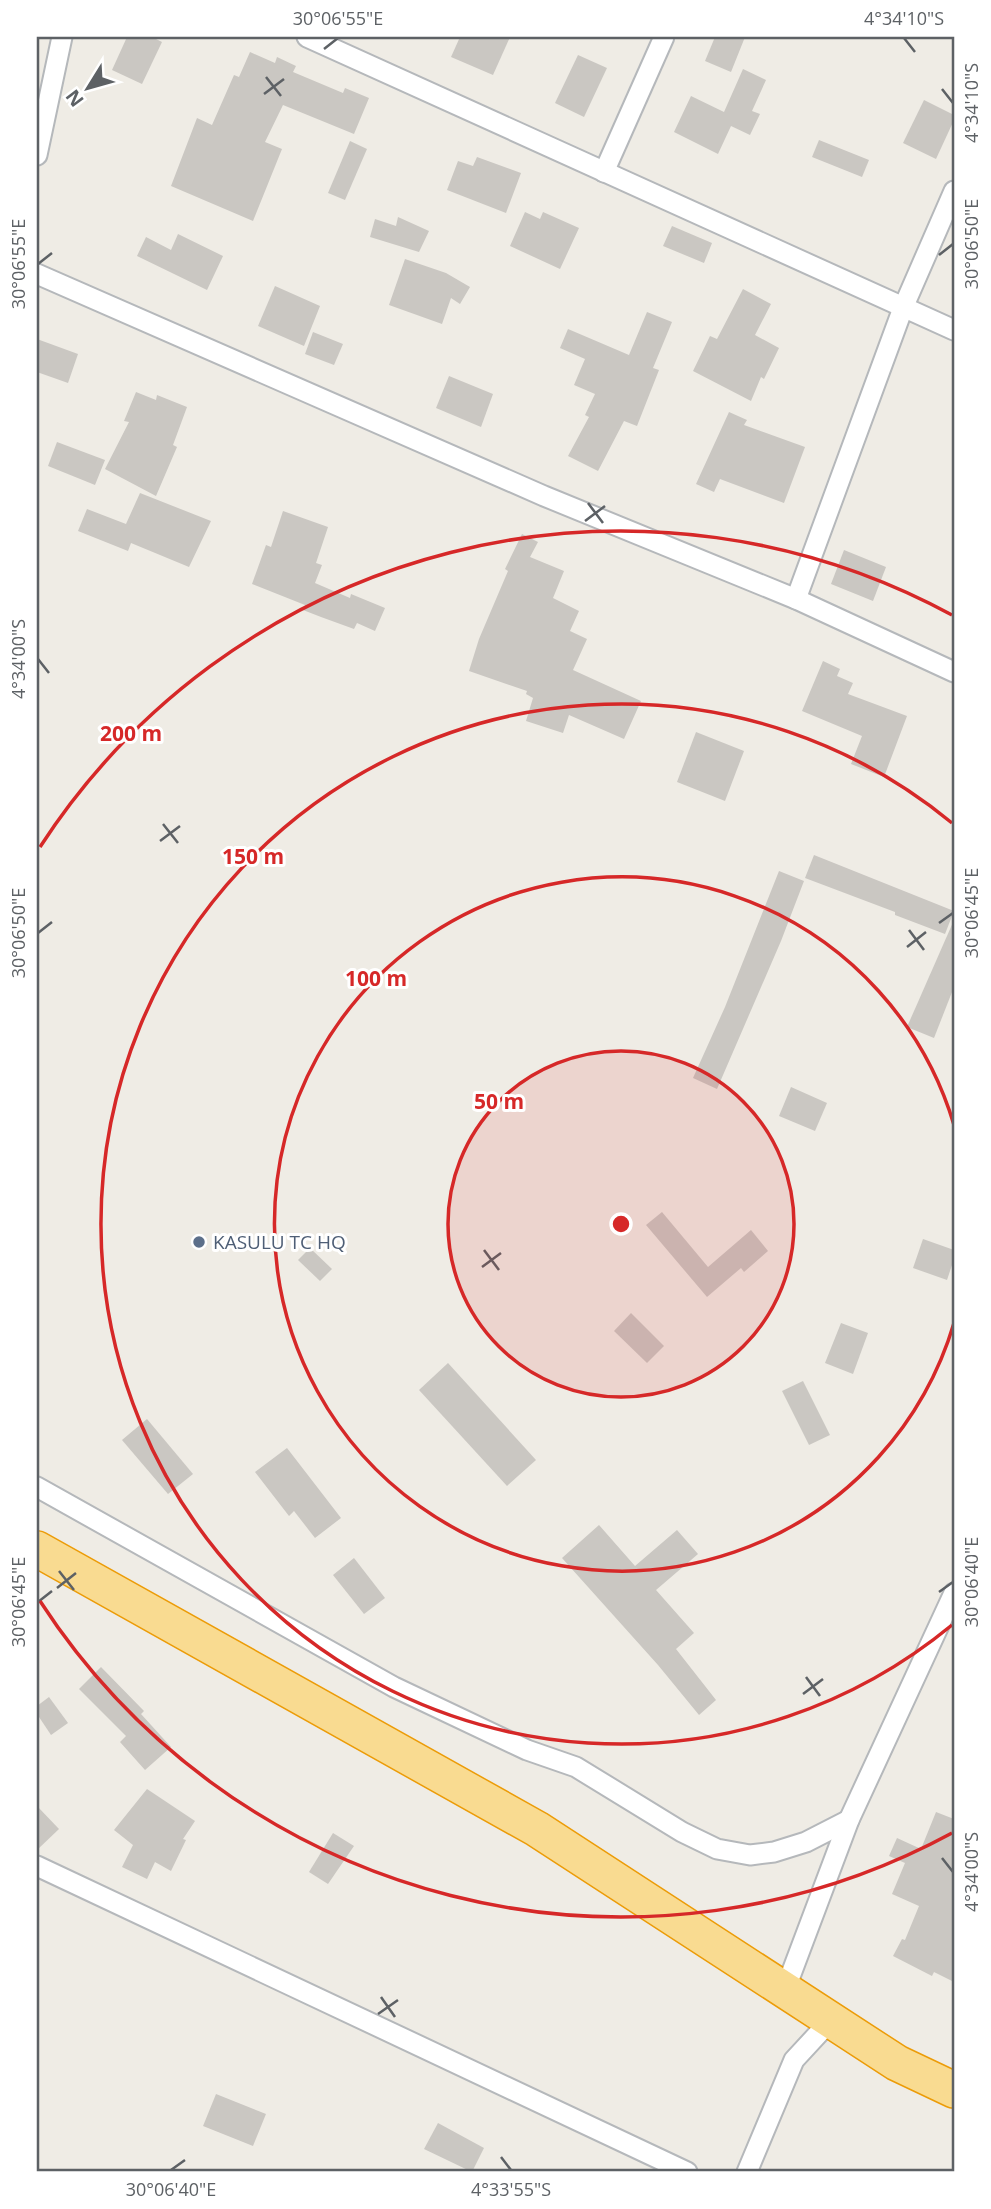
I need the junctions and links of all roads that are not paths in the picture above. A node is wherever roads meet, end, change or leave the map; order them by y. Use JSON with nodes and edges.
{"nodes":[{"id":1,"x":62,"y":37,"type":"edge"},
{"id":2,"x":307,"y":37,"type":"edge"},
{"id":3,"x":664,"y":37,"type":"edge"},
{"id":4,"x":37,"y":155,"type":"edge"},
{"id":5,"x":604,"y":172,"type":"junction"},
{"id":6,"x":954,"y":191,"type":"edge"},
{"id":7,"x":37,"y":274,"type":"edge"},
{"id":8,"x":903,"y":308,"type":"junction"},
{"id":9,"x":954,"y":330,"type":"edge"},
{"id":10,"x":796,"y":600,"type":"junction"},
{"id":11,"x":954,"y":672,"type":"edge"},
{"id":12,"x":37,"y":1487,"type":"edge"},
{"id":13,"x":37,"y":1549,"type":"edge"},
{"id":14,"x":954,"y":1593,"type":"edge"},
{"id":15,"x":849,"y":1820,"type":"junction"},
{"id":16,"x":37,"y":1866,"type":"edge"},
{"id":17,"x":785,"y":1990,"type":"junction"},
{"id":18,"x":831,"y":2020,"type":"junction"},
{"id":19,"x":954,"y":2090,"type":"edge"},
{"id":20,"x":687,"y":2172,"type":"edge"},
{"id":21,"x":747,"y":2172,"type":"edge"}],
"edges":[{"from":1,"to":4,"type":"street"},
{"from":2,"to":5,"type":"street"},
{"from":3,"to":5,"type":"street"},
{"from":5,"to":8,"type":"street"},
{"from":6,"to":8,"type":"street"},
{"from":7,"to":10,"type":"street"},
{"from":8,"to":9,"type":"street"},
{"from":8,"to":10,"type":"street"},
{"from":10,"to":11,"type":"street"},
{"from":12,"to":15,"type":"street"},
{"from":13,"to":17,"type":"highway"},
{"from":14,"to":15,"type":"street"},
{"from":15,"to":17,"type":"street"},
{"from":16,"to":20,"type":"street"},
{"from":17,"to":18,"type":"highway"},
{"from":18,"to":19,"type":"highway"},
{"from":18,"to":21,"type":"street"}]}
